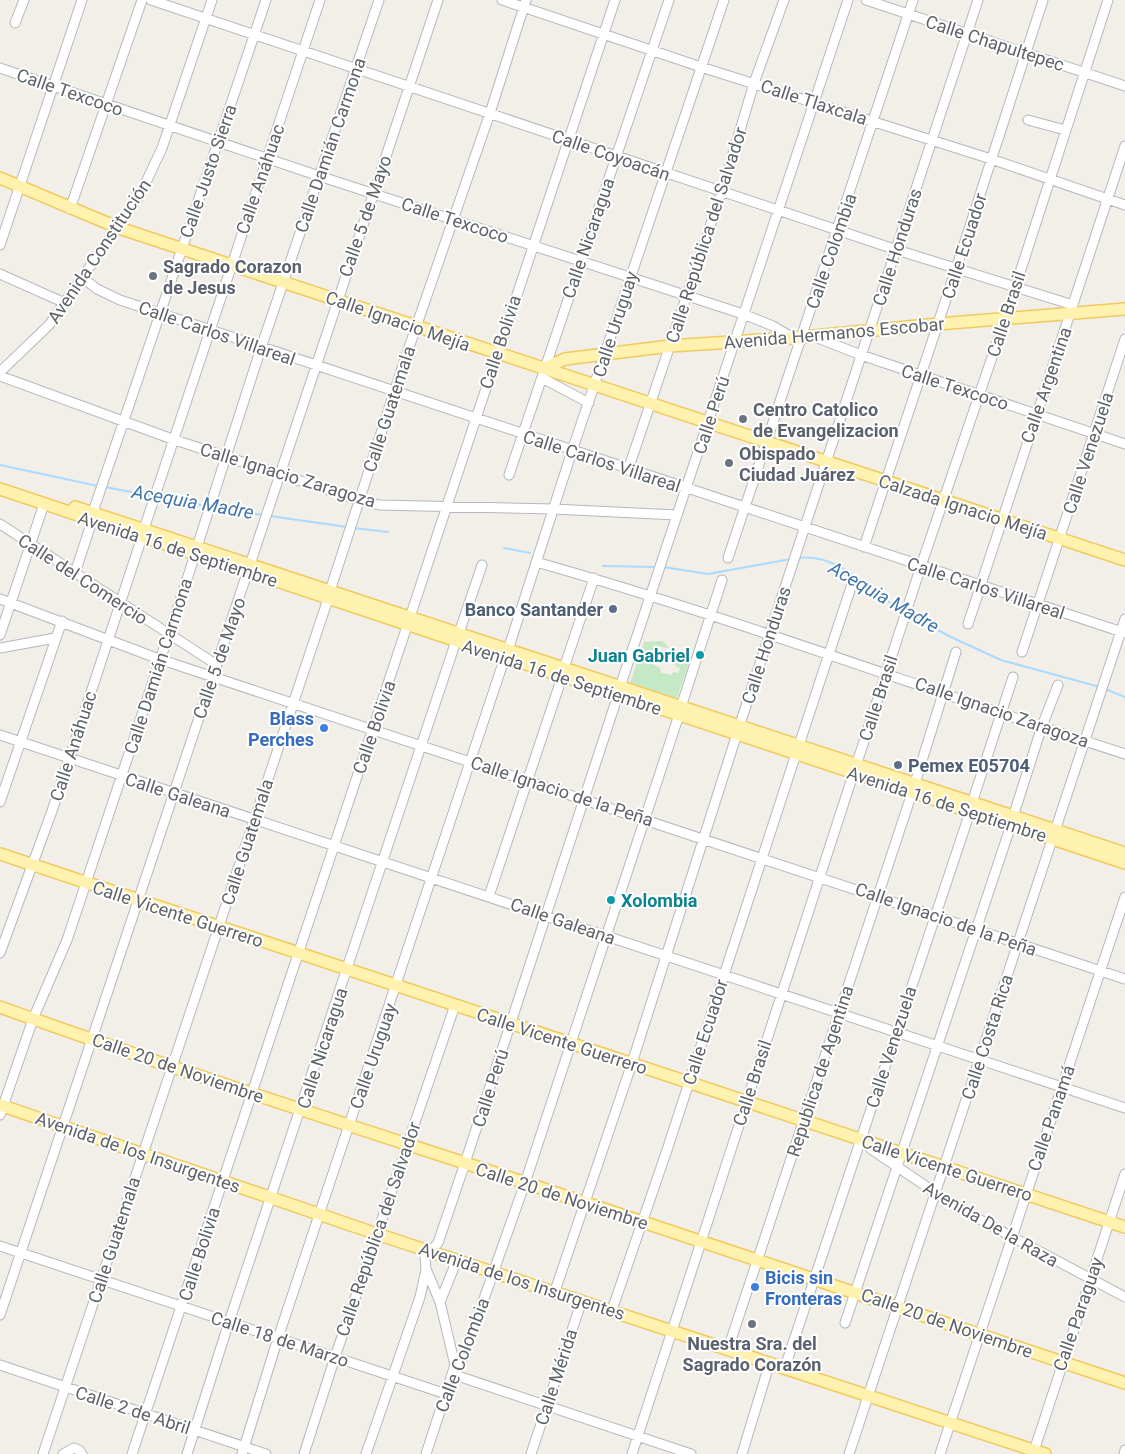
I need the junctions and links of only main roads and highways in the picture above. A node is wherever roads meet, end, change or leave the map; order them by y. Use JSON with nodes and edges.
{"nodes":[{"id":1,"x":0,"y":178,"type":"edge"},
{"id":2,"x":1125,"y":309,"type":"edge"},
{"id":3,"x":544,"y":373,"type":"junction"},
{"id":4,"x":0,"y":481,"type":"edge"},
{"id":5,"x":0,"y":489,"type":"edge"},
{"id":6,"x":92,"y":516,"type":"junction"},
{"id":7,"x":1125,"y":560,"type":"edge"},
{"id":8,"x":1054,"y":835,"type":"junction"},
{"id":9,"x":1125,"y":853,"type":"edge"},
{"id":10,"x":0,"y":854,"type":"edge"},
{"id":11,"x":1125,"y":864,"type":"edge"},
{"id":12,"x":0,"y":1007,"type":"edge"},
{"id":13,"x":1,"y":1109,"type":"edge"},
{"id":14,"x":1125,"y":1227,"type":"edge"},
{"id":15,"x":1125,"y":1383,"type":"edge"},
{"id":16,"x":1037,"y":1453,"type":"edge"}],
"edges":[{"from":1,"to":3,"type":"main road","name":"Calle Ignacio Mejía"},
{"from":2,"to":3,"type":"main road","name":"Avenida Hermanos Escobar"},
{"from":3,"to":7,"type":"main road","name":"Calzada Ignacio Mejía"},
{"from":4,"to":6,"type":"main road","name":"Avenida 16 de Septiembre"},
{"from":5,"to":6,"type":"main road","name":"Avenida 16 de Septiembre"},
{"from":6,"to":8,"type":"main road","name":"Avenida 16 de Septiembre"},
{"from":8,"to":9,"type":"main road","name":"Avenida 16 de Septiembre"},
{"from":8,"to":11,"type":"main road","name":"Avenida 16 de Septiembre"},
{"from":10,"to":14,"type":"main road","name":"Calle Vicente Guerrero"},
{"from":12,"to":15,"type":"main road","name":"Calle 20 de Noviembre"},
{"from":13,"to":16,"type":"main road","name":"Avenida de los Insurgentes"}]}
